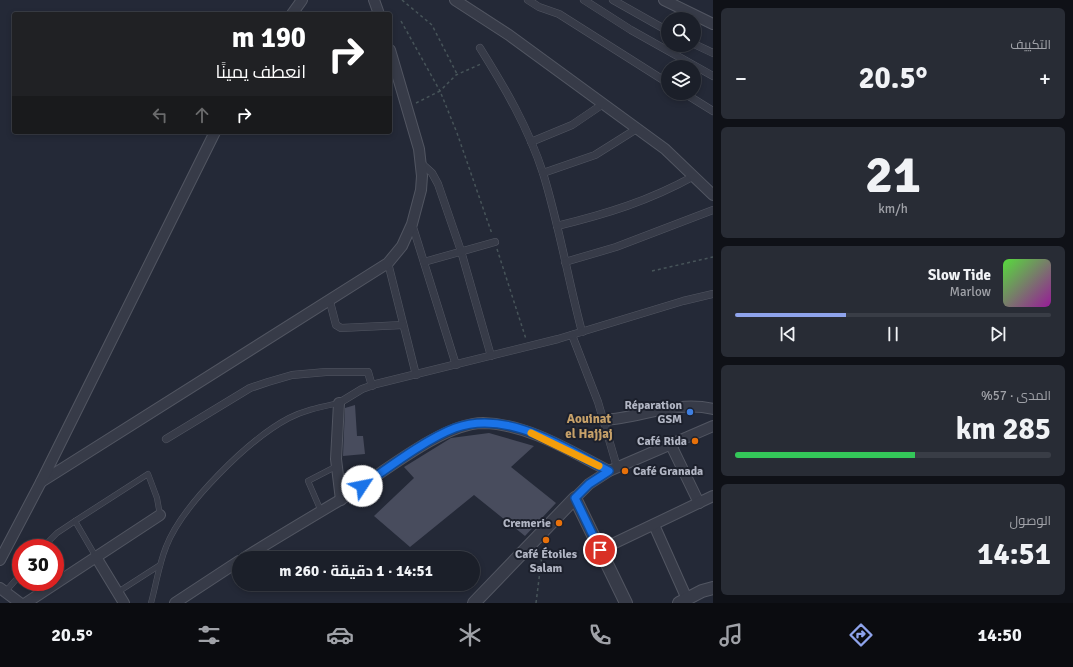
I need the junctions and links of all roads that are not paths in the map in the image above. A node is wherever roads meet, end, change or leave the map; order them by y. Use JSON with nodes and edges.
{"nodes":[{"id":1,"x":302,"y":0,"type":"edge"},
{"id":2,"x":374,"y":0,"type":"edge"},
{"id":3,"x":455,"y":0,"type":"edge"},
{"id":4,"x":528,"y":0,"type":"edge"},
{"id":5,"x":584,"y":0,"type":"edge"},
{"id":6,"x":613,"y":0,"type":"edge"},
{"id":7,"x":664,"y":0,"type":"edge"},
{"id":8,"x":293,"y":12,"type":"edge"},
{"id":9,"x":378,"y":12,"type":"edge"},
{"id":10,"x":712,"y":21,"type":"edge"},
{"id":11,"x":661,"y":27,"type":"edge"},
{"id":12,"x":701,"y":47,"type":"edge"},
{"id":13,"x":480,"y":48,"type":"dead end"},
{"id":14,"x":713,"y":53,"type":"edge"},
{"id":15,"x":392,"y":57,"type":"edge"},
{"id":16,"x":713,"y":76,"type":"edge"},
{"id":17,"x":661,"y":79,"type":"edge"},
{"id":18,"x":695,"y":100,"type":"edge"},
{"id":19,"x":603,"y":104,"type":"junction"},
{"id":20,"x":713,"y":111,"type":"edge"},
{"id":21,"x":638,"y":128,"type":"junction"},
{"id":22,"x":214,"y":134,"type":"edge"},
{"id":23,"x":531,"y":142,"type":"junction"},
{"id":24,"x":421,"y":163,"type":"junction"},
{"id":25,"x":543,"y":173,"type":"junction"},
{"id":26,"x":694,"y":176,"type":"junction"},
{"id":27,"x":713,"y":195,"type":"edge"},
{"id":28,"x":713,"y":210,"type":"edge"},
{"id":29,"x":412,"y":224,"type":"junction"},
{"id":30,"x":556,"y":226,"type":"junction"},
{"id":31,"x":495,"y":242,"type":"road end"},
{"id":32,"x":461,"y":251,"type":"junction"},
{"id":33,"x":424,"y":262,"type":"junction"},
{"id":34,"x":565,"y":262,"type":"junction"},
{"id":35,"x":388,"y":263,"type":"junction"},
{"id":36,"x":713,"y":294,"type":"edge"},
{"id":37,"x":330,"y":302,"type":"junction"},
{"id":38,"x":403,"y":325,"type":"junction"},
{"id":39,"x":582,"y":332,"type":"junction"},
{"id":40,"x":572,"y":335,"type":"junction"},
{"id":41,"x":491,"y":356,"type":"junction"},
{"id":42,"x":456,"y":365,"type":"junction"},
{"id":43,"x":416,"y":375,"type":"junction"},
{"id":44,"x":372,"y":386,"type":"junction"},
{"id":45,"x":339,"y":403,"type":"junction"},
{"id":46,"x":713,"y":409,"type":"edge"},
{"id":47,"x":604,"y":420,"type":"junction"},
{"id":48,"x":713,"y":426,"type":"edge"},
{"id":49,"x":166,"y":439,"type":"dead end"},
{"id":50,"x":670,"y":443,"type":"junction"},
{"id":51,"x":337,"y":466,"type":"junction"},
{"id":52,"x":613,"y":469,"type":"junction"},
{"id":53,"x":41,"y":482,"type":"junction"},
{"id":54,"x":713,"y":496,"type":"edge"},
{"id":55,"x":575,"y":498,"type":"junction"},
{"id":56,"x":341,"y":500,"type":"junction"},
{"id":57,"x":700,"y":503,"type":"junction"},
{"id":58,"x":321,"y":511,"type":"junction"},
{"id":59,"x":160,"y":515,"type":"joint"},
{"id":60,"x":75,"y":521,"type":"junction"},
{"id":61,"x":654,"y":525,"type":"junction"},
{"id":62,"x":51,"y":539,"type":"edge"},
{"id":63,"x":600,"y":550,"type":"junction"},
{"id":64,"x":255,"y":551,"type":"edge"},
{"id":65,"x":96,"y":558,"type":"junction"},
{"id":66,"x":0,"y":560,"type":"edge"},
{"id":67,"x":160,"y":565,"type":"junction"},
{"id":68,"x":232,"y":566,"type":"edge"},
{"id":69,"x":12,"y":582,"type":"edge"},
{"id":70,"x":713,"y":588,"type":"edge"},
{"id":71,"x":3,"y":590,"type":"edge"},
{"id":72,"x":118,"y":592,"type":"junction"},
{"id":73,"x":683,"y":601,"type":"edge"},
{"id":74,"x":20,"y":603,"type":"edge"},
{"id":75,"x":26,"y":603,"type":"edge"},
{"id":76,"x":124,"y":603,"type":"edge"},
{"id":77,"x":151,"y":603,"type":"edge"},
{"id":78,"x":175,"y":603,"type":"edge"},
{"id":79,"x":474,"y":603,"type":"edge"},
{"id":80,"x":626,"y":603,"type":"edge"}],
"edges":[{"from":1,"to":8,"type":"street"},
{"from":2,"to":9,"type":"street"},
{"from":3,"to":19,"type":"street"},
{"from":4,"to":17,"type":"street"},
{"from":5,"to":16,"type":"street"},
{"from":6,"to":11,"type":"street"},
{"from":7,"to":10,"type":"street"},
{"from":12,"to":14,"type":"street"},
{"from":13,"to":23,"type":"street"},
{"from":15,"to":24,"type":"street"},
{"from":18,"to":20,"type":"street"},
{"from":19,"to":21,"type":"street"},
{"from":19,"to":23,"type":"street"},
{"from":21,"to":25,"type":"street"},
{"from":21,"to":26,"type":"street"},
{"from":22,"to":53,"type":"street"},
{"from":23,"to":25,"type":"street"},
{"from":24,"to":29,"type":"street"},
{"from":24,"to":32,"type":"street"},
{"from":25,"to":30,"type":"street"},
{"from":26,"to":27,"type":"street"},
{"from":26,"to":30,"type":"street"},
{"from":28,"to":34,"type":"street"},
{"from":29,"to":33,"type":"street"},
{"from":29,"to":35,"type":"street"},
{"from":30,"to":34,"type":"street"},
{"from":31,"to":32,"type":"street"},
{"from":32,"to":33,"type":"street"},
{"from":32,"to":41,"type":"street"},
{"from":33,"to":42,"type":"street"},
{"from":34,"to":39,"type":"street"},
{"from":35,"to":37,"type":"street"},
{"from":35,"to":38,"type":"street"},
{"from":36,"to":39,"type":"street"},
{"from":37,"to":38,"type":"street"},
{"from":37,"to":53,"type":"street"},
{"from":38,"to":43,"type":"street"},
{"from":39,"to":40,"type":"street"},
{"from":40,"to":41,"type":"street"},
{"from":40,"to":47,"type":"street"},
{"from":41,"to":42,"type":"street"},
{"from":42,"to":43,"type":"street"},
{"from":43,"to":44,"type":"street"},
{"from":44,"to":45,"type":"street"},
{"from":44,"to":49,"type":"street"},
{"from":45,"to":51,"type":"street"},
{"from":45,"to":67,"type":"lane"},
{"from":46,"to":47,"type":"street"},
{"from":47,"to":52,"type":"street"},
{"from":48,"to":50,"type":"street"},
{"from":50,"to":52,"type":"street"},
{"from":50,"to":57,"type":"street"},
{"from":51,"to":56,"type":"street"},
{"from":51,"to":58,"type":"lane"},
{"from":52,"to":55,"type":"street"},
{"from":52,"to":56,"type":"street"},
{"from":53,"to":66,"type":"street"},
{"from":54,"to":57,"type":"street"},
{"from":55,"to":63,"type":"street"},
{"from":55,"to":79,"type":"street"},
{"from":56,"to":58,"type":"street"},
{"from":57,"to":61,"type":"street"},
{"from":58,"to":64,"type":"street"},
{"from":59,"to":60,"type":"lane"},
{"from":59,"to":65,"type":"street"},
{"from":60,"to":62,"type":"lane"},
{"from":60,"to":65,"type":"lane"},
{"from":61,"to":63,"type":"street"},
{"from":61,"to":73,"type":"street"},
{"from":63,"to":80,"type":"street"},
{"from":65,"to":72,"type":"street"},
{"from":65,"to":75,"type":"street"},
{"from":67,"to":72,"type":"lane"},
{"from":67,"to":77,"type":"lane"},
{"from":68,"to":78,"type":"street"},
{"from":69,"to":71,"type":"lane"},
{"from":70,"to":73,"type":"street"},
{"from":71,"to":74,"type":"street"},
{"from":72,"to":76,"type":"street"}]}
